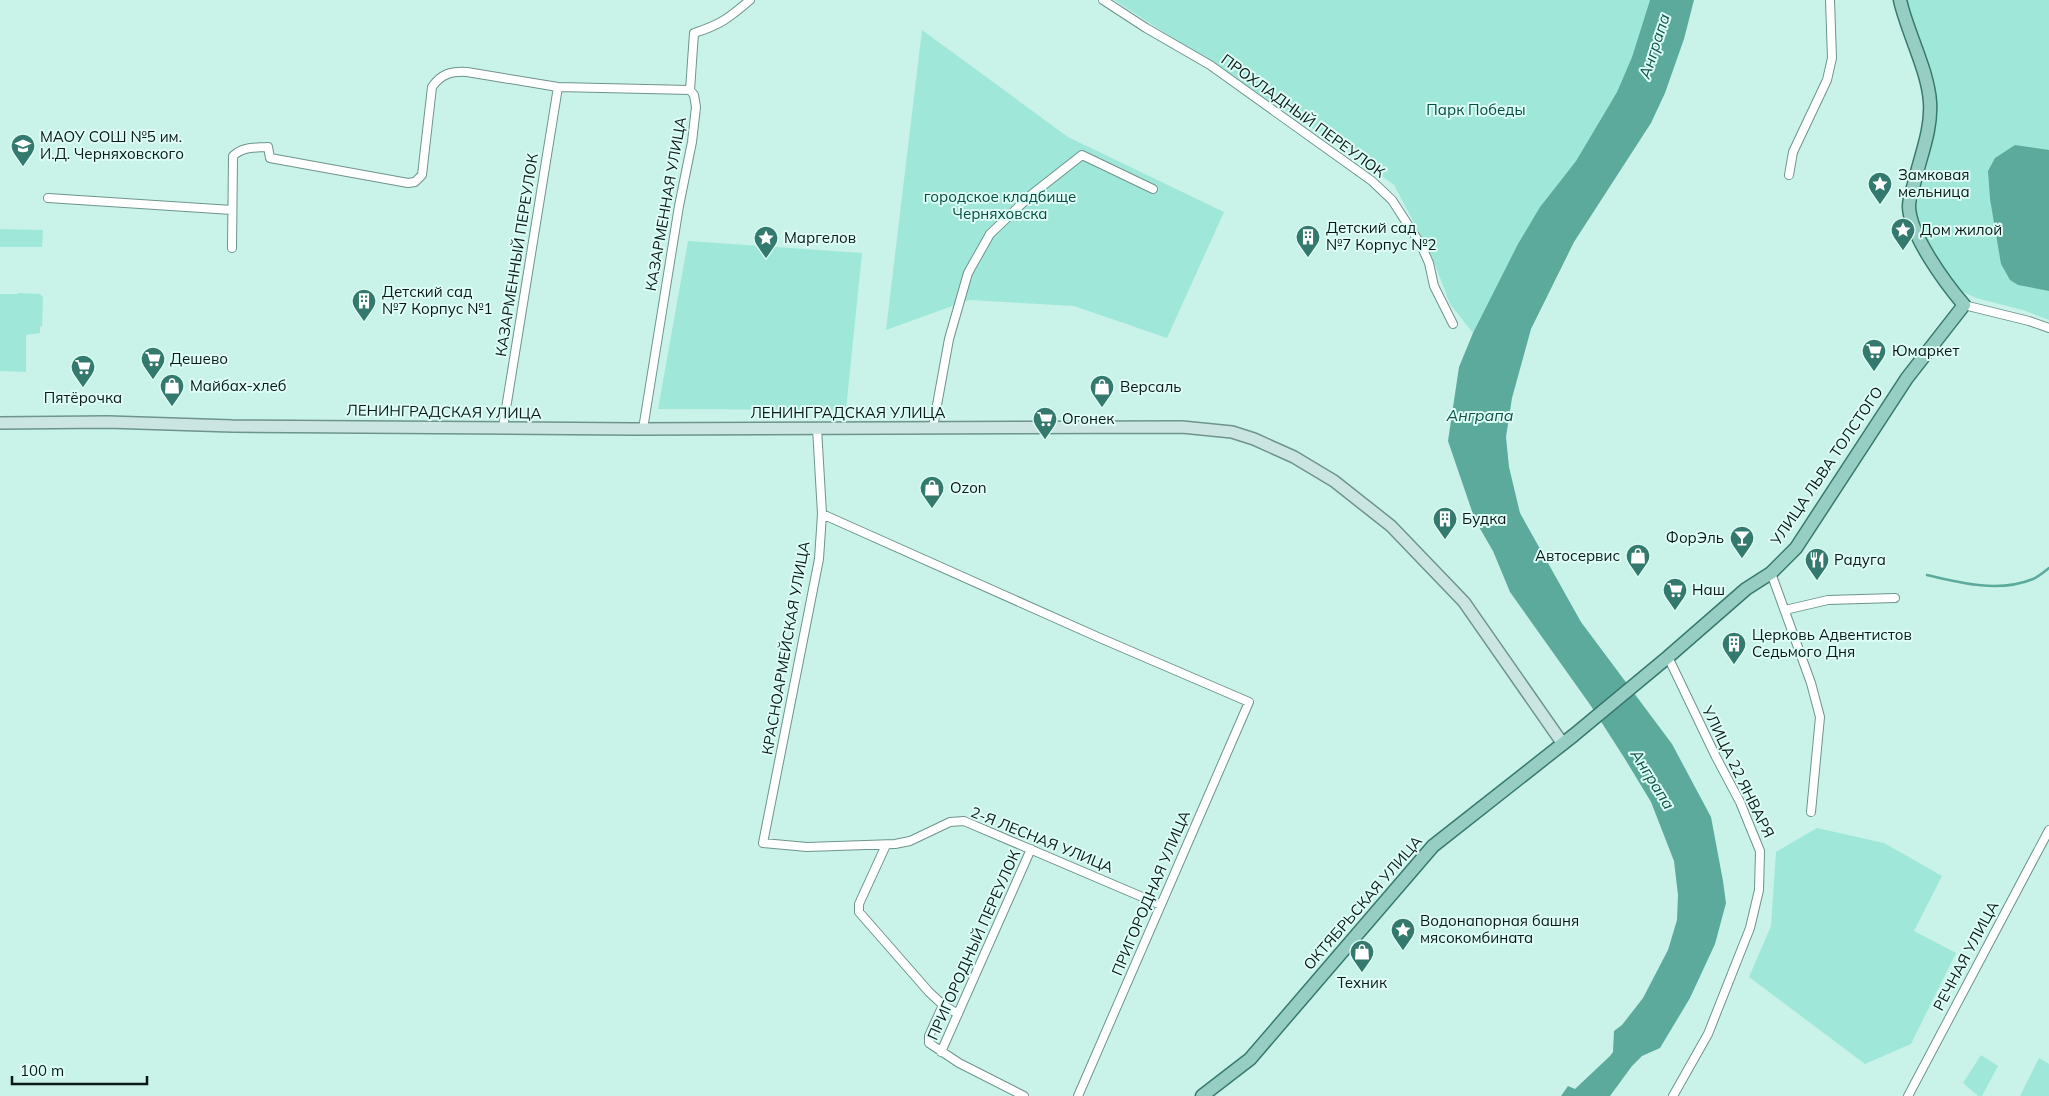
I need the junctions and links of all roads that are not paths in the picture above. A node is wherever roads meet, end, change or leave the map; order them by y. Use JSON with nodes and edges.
{"nodes":[{"id":1,"x":750,"y":0,"type":"edge"},
{"id":2,"x":1103,"y":0,"type":"edge"},
{"id":3,"x":1830,"y":0,"type":"edge"},
{"id":4,"x":1900,"y":0,"type":"edge"},
{"id":5,"x":558,"y":87,"type":"junction"},
{"id":6,"x":690,"y":90,"type":"junction"},
{"id":7,"x":1789,"y":175,"type":"dead end"},
{"id":8,"x":1153,"y":189,"type":"dead end"},
{"id":9,"x":48,"y":198,"type":"dead end"},
{"id":10,"x":232,"y":210,"type":"junction"},
{"id":11,"x":232,"y":248,"type":"dead end"},
{"id":12,"x":1964,"y":305,"type":"junction"},
{"id":13,"x":1453,"y":324,"type":"dead end"},
{"id":14,"x":2049,"y":328,"type":"edge"},
{"id":15,"x":0,"y":423,"type":"edge"},
{"id":16,"x":503,"y":427,"type":"junction"},
{"id":17,"x":933,"y":427,"type":"junction"},
{"id":18,"x":817,"y":428,"type":"junction"},
{"id":19,"x":643,"y":429,"type":"junction"},
{"id":20,"x":822,"y":514,"type":"junction"},
{"id":21,"x":1770,"y":574,"type":"junction"},
{"id":22,"x":1895,"y":598,"type":"dead end"},
{"id":23,"x":1785,"y":610,"type":"junction"},
{"id":24,"x":1668,"y":657,"type":"junction"},
{"id":25,"x":1563,"y":744,"type":"junction"},
{"id":26,"x":1811,"y":812,"type":"dead end"},
{"id":27,"x":2049,"y":830,"type":"edge"},
{"id":28,"x":763,"y":843,"type":"joint"},
{"id":29,"x":886,"y":845,"type":"junction"},
{"id":30,"x":1031,"y":849,"type":"junction"},
{"id":31,"x":1161,"y":905,"type":"junction"},
{"id":32,"x":943,"y":1005,"type":"junction"},
{"id":33,"x":958,"y":1014,"type":"junction"},
{"id":34,"x":941,"y":1052,"type":"junction"},
{"id":35,"x":1024,"y":1096,"type":"edge"},
{"id":36,"x":1078,"y":1096,"type":"edge"},
{"id":37,"x":1202,"y":1096,"type":"edge"},
{"id":38,"x":1673,"y":1096,"type":"edge"},
{"id":39,"x":1908,"y":1096,"type":"edge"}],
"edges":[{"from":1,"to":6,"type":"street","name":"КАЗАРМЕННАЯ УЛИЦА"},
{"from":2,"to":13,"type":"street","name":"ПРОХЛАДНЫЙ ПЕРЕУЛОК"},
{"from":3,"to":7,"type":"street"},
{"from":4,"to":12,"type":"main road"},
{"from":5,"to":6,"type":"street"},
{"from":5,"to":10,"type":"street"},
{"from":5,"to":16,"type":"street","name":"КАЗАРМЕННЫЙ ПЕРЕУЛОК"},
{"from":6,"to":19,"type":"street","name":"КАЗАРМЕННАЯ УЛИЦА"},
{"from":8,"to":17,"type":"street"},
{"from":9,"to":10,"type":"street"},
{"from":10,"to":11,"type":"street"},
{"from":12,"to":14,"type":"street"},
{"from":12,"to":21,"type":"main road","name":"УЛИЦА ЛЬВА ТОЛСТОГО"},
{"from":15,"to":16,"type":"street","name":"ЛЕНИНГРАДСКАЯ УЛИЦА"},
{"from":16,"to":19,"type":"street","name":"ЛЕНИНГРАДСКАЯ УЛИЦА"},
{"from":17,"to":18,"type":"street","name":"ЛЕНИНГРАДСКАЯ УЛИЦА"},
{"from":17,"to":25,"type":"street","name":"ЛЕНИНГРАДСКАЯ УЛИЦА"},
{"from":18,"to":19,"type":"street","name":"ЛЕНИНГРАДСКАЯ УЛИЦА"},
{"from":18,"to":20,"type":"street","name":"КРАСНОАРМЕЙСКАЯ УЛИЦА"},
{"from":20,"to":28,"type":"street","name":"КРАСНОАРМЕЙСКАЯ УЛИЦА"},
{"from":20,"to":31,"type":"street","name":"ПРИГОРОДНАЯ УЛИЦА"},
{"from":21,"to":23,"type":"street"},
{"from":21,"to":24,"type":"main road","name":"УЛИЦА ЛЬВА ТОЛСТОГО"},
{"from":22,"to":23,"type":"street"},
{"from":23,"to":26,"type":"street"},
{"from":24,"to":25,"type":"main road","name":"УЛИЦА ЛЬВА ТОЛСТОГО"},
{"from":24,"to":38,"type":"street","name":"УЛИЦА 22 ЯНВАРЯ"},
{"from":25,"to":37,"type":"main road","name":"ОКТЯБРЬСКАЯ УЛИЦА"},
{"from":27,"to":39,"type":"street","name":"РЕЧНАЯ УЛИЦА"},
{"from":28,"to":29,"type":"street","name":"2-Я ЛЕСНАЯ УЛИЦА"},
{"from":29,"to":30,"type":"street","name":"2-Я ЛЕСНАЯ УЛИЦА"},
{"from":29,"to":32,"type":"street"},
{"from":30,"to":31,"type":"street","name":"2-Я ЛЕСНАЯ УЛИЦА"},
{"from":30,"to":33,"type":"street","name":"ПРИГОРОДНЫЙ ПЕРЕУЛОК"},
{"from":31,"to":36,"type":"street","name":"ПРИГОРОДНАЯ УЛИЦА"},
{"from":32,"to":33,"type":"street"},
{"from":32,"to":34,"type":"street"},
{"from":33,"to":34,"type":"street","name":"ПРИГОРОДНЫЙ ПЕРЕУЛОК"},
{"from":34,"to":35,"type":"street"}]}
